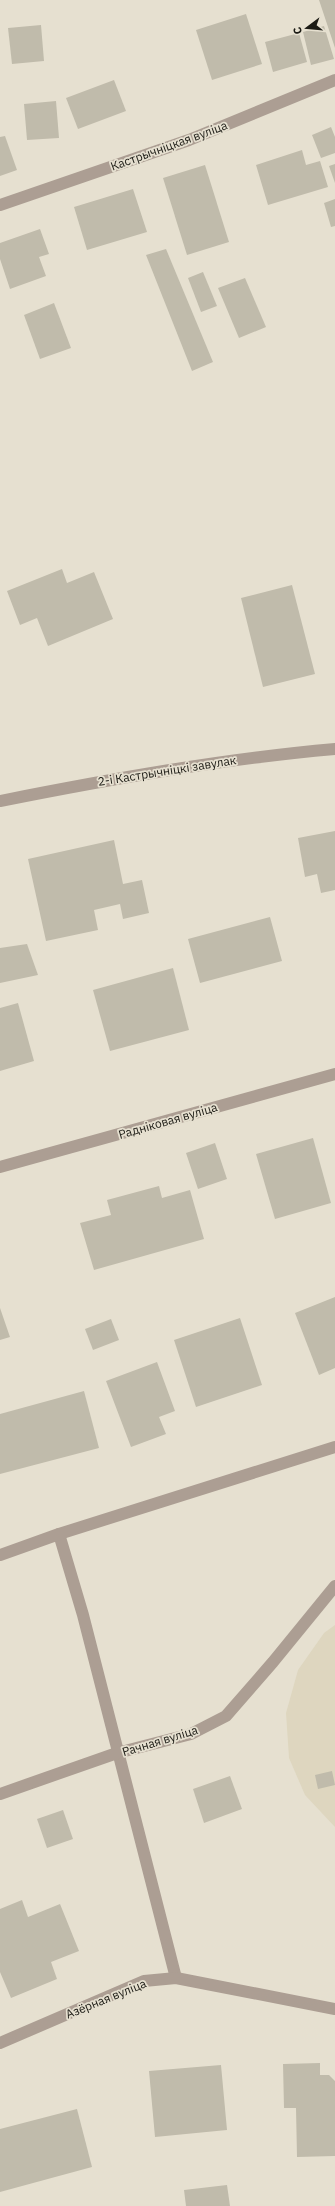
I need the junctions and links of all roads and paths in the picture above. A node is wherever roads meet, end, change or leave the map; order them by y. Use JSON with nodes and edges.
{"nodes":[{"id":1,"x":335,"y":80,"type":"edge"},
{"id":2,"x":0,"y":205,"type":"edge"},
{"id":3,"x":335,"y":749,"type":"edge"},
{"id":4,"x":0,"y":801,"type":"edge"},
{"id":5,"x":335,"y":1074,"type":"edge"},
{"id":6,"x":0,"y":1167,"type":"edge"},
{"id":7,"x":335,"y":1447,"type":"edge"},
{"id":8,"x":59,"y":1534,"type":"junction"},
{"id":9,"x":0,"y":1555,"type":"edge"},
{"id":10,"x":335,"y":1586,"type":"edge"},
{"id":11,"x":117,"y":1753,"type":"junction"},
{"id":12,"x":0,"y":1794,"type":"edge"},
{"id":13,"x":176,"y":1978,"type":"junction"},
{"id":14,"x":335,"y":2009,"type":"edge"},
{"id":15,"x":0,"y":2043,"type":"edge"}],
"edges":[{"from":1,"to":2,"type":"street","name":"Кастрычніцкая вуліца"},
{"from":3,"to":4,"type":"street","name":"2-і Кастрычніцкі завулак"},
{"from":5,"to":6,"type":"street","name":"Радніковая вуліца"},
{"from":7,"to":8,"type":"street"},
{"from":8,"to":9,"type":"street"},
{"from":8,"to":11,"type":"street"},
{"from":10,"to":11,"type":"street","name":"Рачная вуліца"},
{"from":11,"to":12,"type":"street","name":"Рачная вуліца"},
{"from":11,"to":13,"type":"street"},
{"from":13,"to":14,"type":"street","name":"Азёрная вуліца"},
{"from":13,"to":15,"type":"street","name":"Азёрная вуліца"}]}
